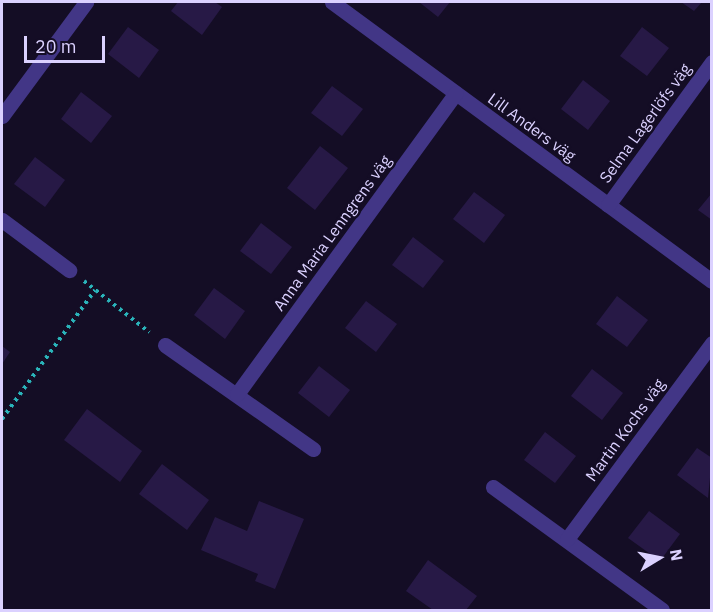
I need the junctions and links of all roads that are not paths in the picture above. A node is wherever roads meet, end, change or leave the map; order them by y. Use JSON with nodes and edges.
{"nodes":[{"id":1,"x":86,"y":2,"type":"edge"},
{"id":2,"x":332,"y":2,"type":"edge"},
{"id":3,"x":711,"y":62,"type":"edge"},
{"id":4,"x":456,"y":93,"type":"junction"},
{"id":5,"x":2,"y":116,"type":"edge"},
{"id":6,"x":608,"y":205,"type":"junction"},
{"id":7,"x":2,"y":220,"type":"edge"},
{"id":8,"x":69,"y":270,"type":"road end"},
{"id":9,"x":711,"y":281,"type":"edge"},
{"id":10,"x":711,"y":343,"type":"edge"},
{"id":11,"x":165,"y":345,"type":"road end"},
{"id":12,"x":237,"y":394,"type":"junction"},
{"id":13,"x":313,"y":449,"type":"dead end"},
{"id":14,"x":493,"y":487,"type":"dead end"},
{"id":15,"x":567,"y":539,"type":"junction"},
{"id":16,"x":662,"y":610,"type":"edge"}],
"edges":[{"from":1,"to":5,"type":"street"},
{"from":2,"to":4,"type":"street","name":"Lill Anders väg"},
{"from":3,"to":6,"type":"street","name":"Selma Lagerlöfs väg"},
{"from":4,"to":6,"type":"street","name":"Lill Anders väg"},
{"from":4,"to":12,"type":"street","name":"Anna Maria Lenngrens väg"},
{"from":6,"to":9,"type":"street","name":"Lill Anders väg"},
{"from":7,"to":8,"type":"street"},
{"from":10,"to":15,"type":"street","name":"Martin Kochs väg"},
{"from":11,"to":12,"type":"street"},
{"from":12,"to":13,"type":"street"},
{"from":14,"to":15,"type":"street"},
{"from":15,"to":16,"type":"street"}]}
